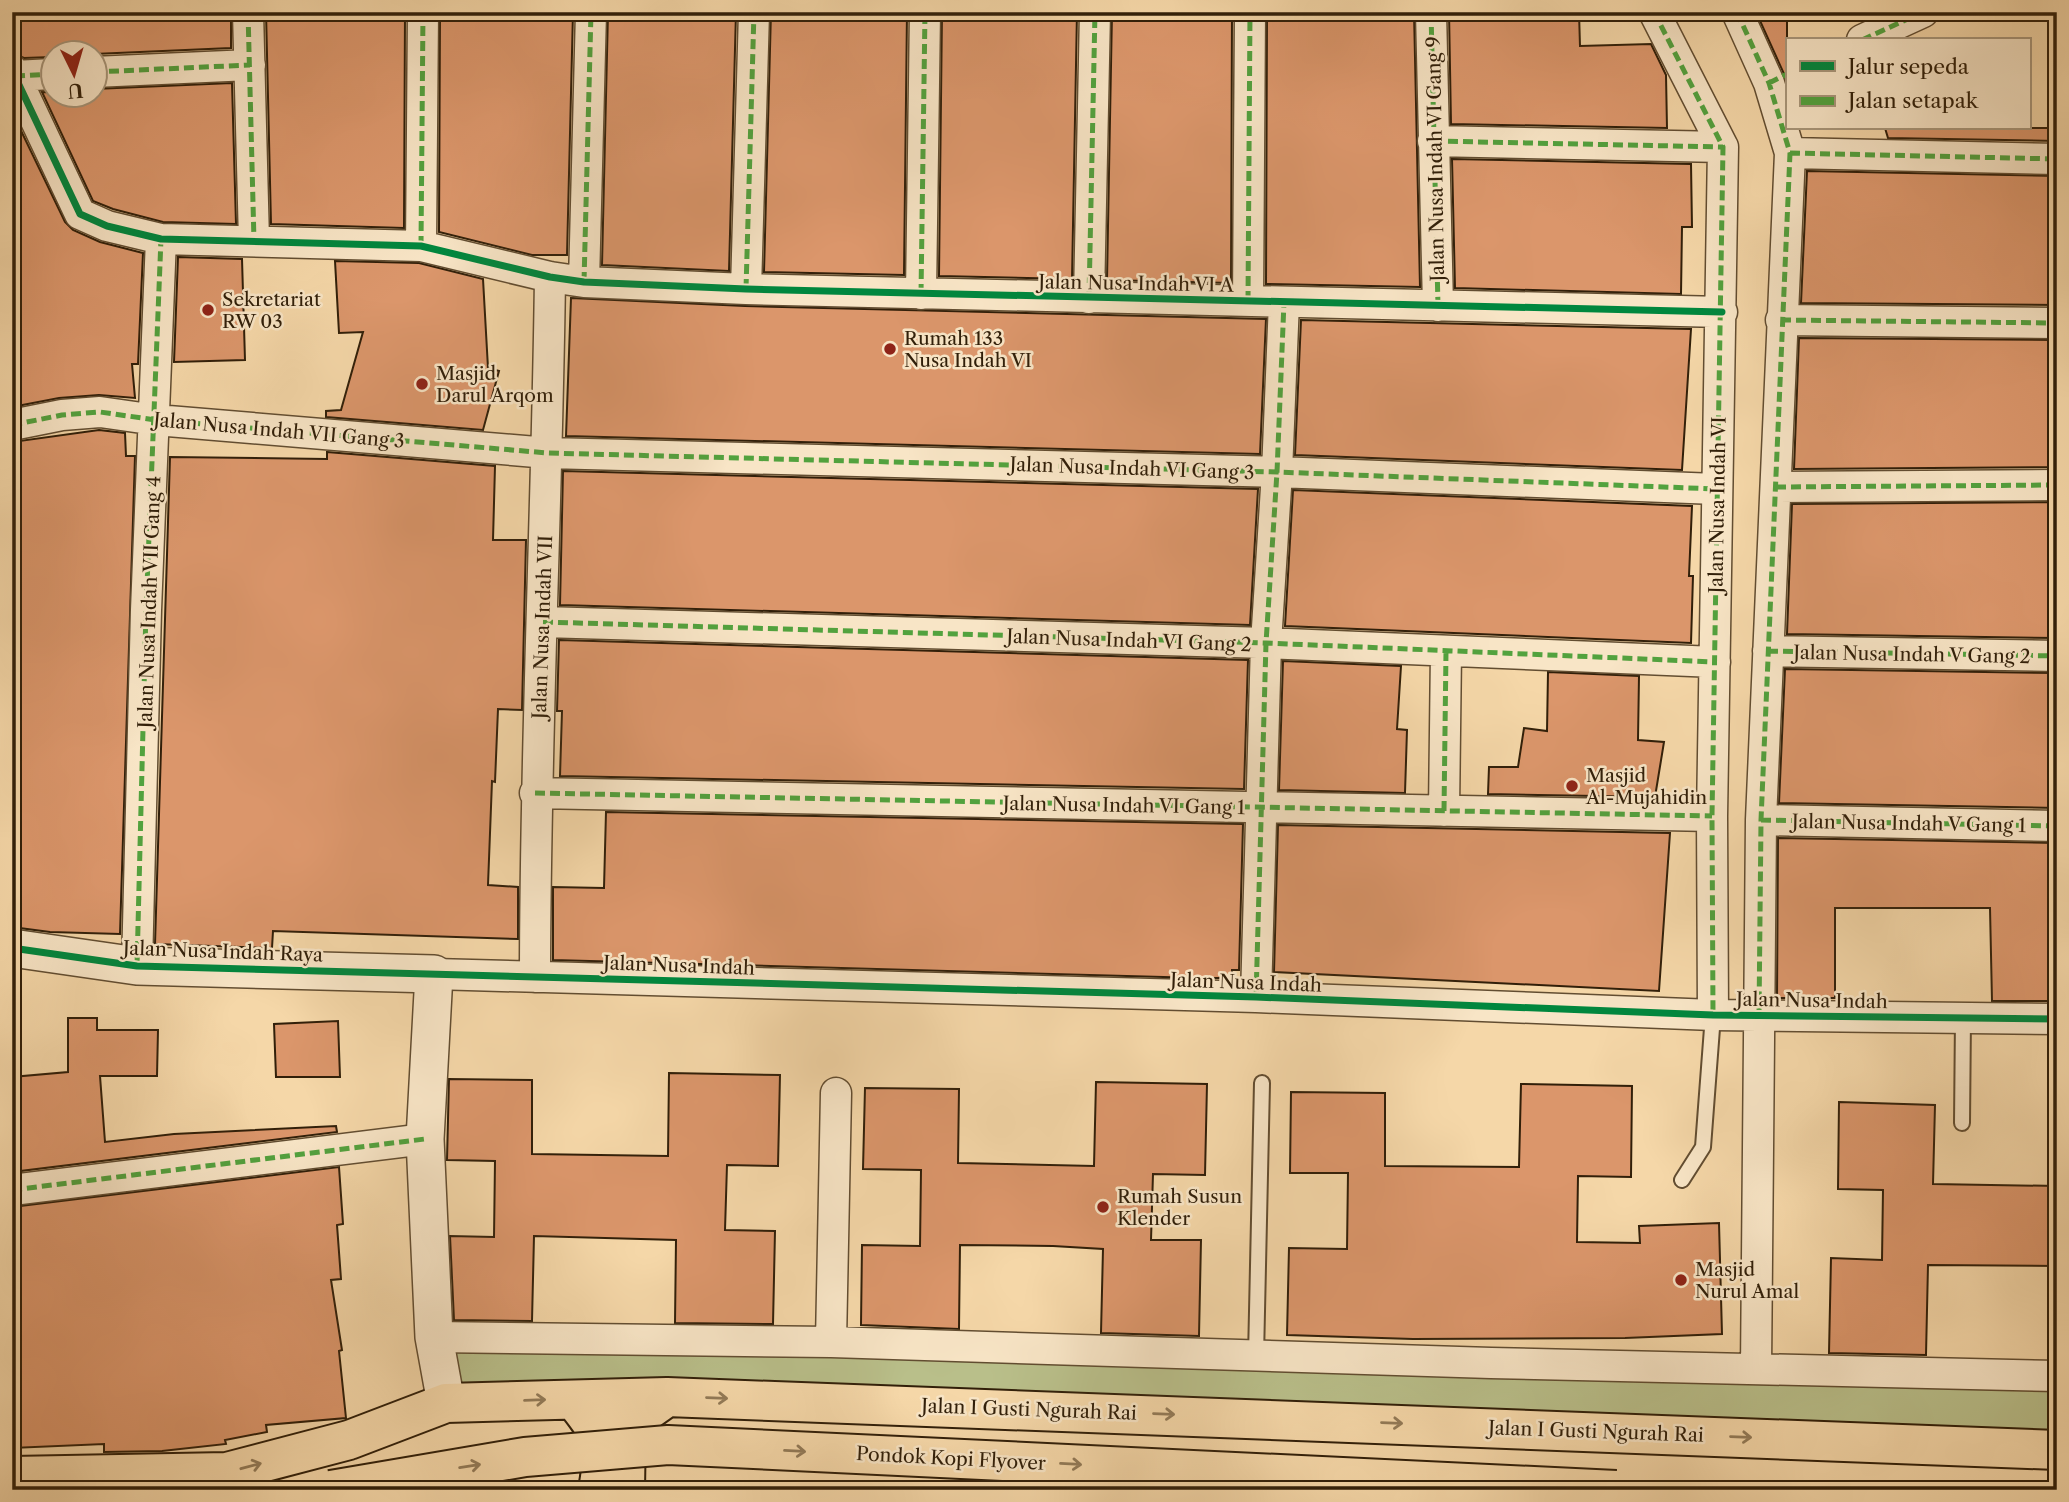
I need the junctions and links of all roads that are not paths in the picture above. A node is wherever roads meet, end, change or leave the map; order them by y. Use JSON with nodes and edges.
{"nodes":[{"id":1,"x":248,"y":12,"type":"edge"},
{"id":2,"x":423,"y":12,"type":"edge"},
{"id":3,"x":591,"y":12,"type":"edge"},
{"id":4,"x":754,"y":12,"type":"edge"},
{"id":5,"x":925,"y":12,"type":"edge"},
{"id":6,"x":1096,"y":12,"type":"edge"},
{"id":7,"x":1250,"y":12,"type":"edge"},
{"id":8,"x":1431,"y":12,"type":"edge"},
{"id":9,"x":1654,"y":12,"type":"edge"},
{"id":10,"x":1737,"y":12,"type":"edge"},
{"id":11,"x":1923,"y":12,"type":"edge"},
{"id":12,"x":1866,"y":38,"type":"edge"},
{"id":13,"x":250,"y":65,"type":"junction"},
{"id":14,"x":108,"y":71,"type":"edge"},
{"id":15,"x":14,"y":73,"type":"edge"},
{"id":16,"x":38,"y":74,"type":"edge"},
{"id":17,"x":1778,"y":78,"type":"edge"},
{"id":18,"x":1786,"y":128,"type":"edge"},
{"id":19,"x":1786,"y":130,"type":"edge"},
{"id":20,"x":1433,"y":141,"type":"junction"},
{"id":21,"x":1723,"y":146,"type":"junction"},
{"id":22,"x":1790,"y":153,"type":"junction"},
{"id":23,"x":2057,"y":159,"type":"edge"},
{"id":24,"x":161,"y":239,"type":"junction"},
{"id":25,"x":254,"y":241,"type":"junction"},
{"id":26,"x":421,"y":246,"type":"junction"},
{"id":27,"x":550,"y":277,"type":"junction"},
{"id":28,"x":584,"y":282,"type":"junction"},
{"id":29,"x":746,"y":289,"type":"junction"},
{"id":30,"x":921,"y":294,"type":"junction"},
{"id":31,"x":1089,"y":298,"type":"junction"},
{"id":32,"x":1248,"y":302,"type":"junction"},
{"id":33,"x":1284,"y":302,"type":"junction"},
{"id":34,"x":1438,"y":306,"type":"junction"},
{"id":35,"x":1722,"y":312,"type":"junction"},
{"id":36,"x":1781,"y":320,"type":"junction"},
{"id":37,"x":2057,"y":323,"type":"edge"},
{"id":38,"x":156,"y":420,"type":"junction"},
{"id":39,"x":12,"y":425,"type":"edge"},
{"id":40,"x":548,"y":453,"type":"junction"},
{"id":41,"x":1278,"y":472,"type":"junction"},
{"id":42,"x":2057,"y":485,"type":"edge"},
{"id":43,"x":1776,"y":486,"type":"junction"},
{"id":44,"x":1716,"y":489,"type":"junction"},
{"id":45,"x":543,"y":622,"type":"junction"},
{"id":46,"x":1266,"y":643,"type":"junction"},
{"id":47,"x":1446,"y":651,"type":"junction"},
{"id":48,"x":1768,"y":651,"type":"junction"},
{"id":49,"x":2057,"y":656,"type":"edge"},
{"id":50,"x":1715,"y":662,"type":"junction"},
{"id":51,"x":535,"y":793,"type":"junction"},
{"id":52,"x":1264,"y":808,"type":"junction"},
{"id":53,"x":1444,"y":811,"type":"junction"},
{"id":54,"x":1712,"y":816,"type":"junction"},
{"id":55,"x":1760,"y":820,"type":"junction"},
{"id":56,"x":2057,"y":826,"type":"edge"},
{"id":57,"x":12,"y":948,"type":"edge"},
{"id":58,"x":137,"y":966,"type":"junction"},
{"id":59,"x":434,"y":974,"type":"junction"},
{"id":60,"x":535,"y":977,"type":"junction"},
{"id":61,"x":1256,"y":997,"type":"junction"},
{"id":62,"x":1718,"y":1015,"type":"junction"},
{"id":63,"x":1756,"y":1015,"type":"junction"},
{"id":64,"x":1963,"y":1017,"type":"junction"},
{"id":65,"x":2057,"y":1019,"type":"edge"},
{"id":66,"x":1262,"y":1083,"type":"dead end"},
{"id":67,"x":836,"y":1093,"type":"dead end"},
{"id":68,"x":1962,"y":1123,"type":"dead end"},
{"id":69,"x":425,"y":1139,"type":"junction"},
{"id":70,"x":1682,"y":1180,"type":"dead end"},
{"id":71,"x":12,"y":1189,"type":"edge"},
{"id":72,"x":434,"y":1337,"type":"junction"},
{"id":73,"x":831,"y":1342,"type":"junction"},
{"id":74,"x":1256,"y":1357,"type":"junction"},
{"id":75,"x":1756,"y":1370,"type":"junction"},
{"id":76,"x":2057,"y":1376,"type":"edge"},
{"id":77,"x":667,"y":1397,"type":"junction"},
{"id":78,"x":575,"y":1401,"type":"junction"},
{"id":79,"x":446,"y":1403,"type":"junction"},
{"id":80,"x":2057,"y":1450,"type":"edge"},
{"id":81,"x":12,"y":1476,"type":"edge"},
{"id":82,"x":331,"y":1490,"type":"edge"},
{"id":83,"x":598,"y":1490,"type":"edge"},
{"id":84,"x":625,"y":1490,"type":"edge"},
{"id":85,"x":1616,"y":1490,"type":"edge"}],
"edges":[{"from":1,"to":13,"type":"street"},
{"from":2,"to":26,"type":"street"},
{"from":3,"to":28,"type":"street"},
{"from":4,"to":29,"type":"street"},
{"from":5,"to":30,"type":"street"},
{"from":6,"to":31,"type":"street"},
{"from":7,"to":32,"type":"street"},
{"from":8,"to":20,"type":"street","name":"Jalan Nusa Indah VI Gang 9"},
{"from":9,"to":21,"type":"street","name":"Jalan Nusa Indah VI"},
{"from":10,"to":17,"type":"street"},
{"from":11,"to":12,"type":"street"},
{"from":13,"to":14,"type":"street"},
{"from":13,"to":25,"type":"street"},
{"from":15,"to":16,"type":"street"},
{"from":15,"to":24,"type":"street","name":"Jalan Nusa Indah VI A"},
{"from":17,"to":18,"type":"street"},
{"from":19,"to":22,"type":"street"},
{"from":20,"to":21,"type":"street"},
{"from":20,"to":34,"type":"street","name":"Jalan Nusa Indah VI Gang 9"},
{"from":21,"to":35,"type":"street","name":"Jalan Nusa Indah VI"},
{"from":22,"to":23,"type":"street"},
{"from":22,"to":36,"type":"street"},
{"from":24,"to":25,"type":"street","name":"Jalan Nusa Indah VI A"},
{"from":24,"to":38,"type":"street","name":"Jalan Nusa Indah VII Gang 4"},
{"from":25,"to":26,"type":"street","name":"Jalan Nusa Indah VI A"},
{"from":26,"to":27,"type":"street","name":"Jalan Nusa Indah VI A"},
{"from":27,"to":28,"type":"street","name":"Jalan Nusa Indah VI A"},
{"from":27,"to":40,"type":"street","name":"Jalan Nusa Indah VII"},
{"from":28,"to":29,"type":"street","name":"Jalan Nusa Indah VI A"},
{"from":29,"to":30,"type":"street","name":"Jalan Nusa Indah VI A"},
{"from":30,"to":31,"type":"street","name":"Jalan Nusa Indah VI A"},
{"from":31,"to":32,"type":"street","name":"Jalan Nusa Indah VI A"},
{"from":32,"to":33,"type":"street","name":"Jalan Nusa Indah VI A"},
{"from":33,"to":34,"type":"street","name":"Jalan Nusa Indah VI A"},
{"from":33,"to":41,"type":"street"},
{"from":34,"to":35,"type":"street","name":"Jalan Nusa Indah VI A"},
{"from":35,"to":44,"type":"street","name":"Jalan Nusa Indah VI"},
{"from":36,"to":37,"type":"street"},
{"from":36,"to":43,"type":"street"},
{"from":38,"to":39,"type":"street","name":"Jalan Nusa Indah VII Gang 3"},
{"from":38,"to":40,"type":"street","name":"Jalan Nusa Indah VII Gang 3"},
{"from":38,"to":58,"type":"street","name":"Jalan Nusa Indah VII Gang 4"},
{"from":40,"to":41,"type":"street","name":"Jalan Nusa Indah VI Gang 3"},
{"from":40,"to":45,"type":"street","name":"Jalan Nusa Indah VII"},
{"from":41,"to":44,"type":"street","name":"Jalan Nusa Indah VI Gang 3"},
{"from":41,"to":46,"type":"street"},
{"from":42,"to":43,"type":"street"},
{"from":43,"to":48,"type":"street"},
{"from":44,"to":50,"type":"street","name":"Jalan Nusa Indah VI"},
{"from":45,"to":46,"type":"street","name":"Jalan Nusa Indah VI Gang 2"},
{"from":45,"to":51,"type":"street","name":"Jalan Nusa Indah VII"},
{"from":46,"to":47,"type":"street","name":"Jalan Nusa Indah VI Gang 2"},
{"from":46,"to":52,"type":"street"},
{"from":47,"to":50,"type":"street","name":"Jalan Nusa Indah VI Gang 2"},
{"from":47,"to":53,"type":"street"},
{"from":48,"to":49,"type":"street","name":"Jalan Nusa Indah V Gang 2"},
{"from":48,"to":55,"type":"street"},
{"from":50,"to":54,"type":"street","name":"Jalan Nusa Indah VI"},
{"from":51,"to":52,"type":"street","name":"Jalan Nusa Indah VI Gang 1"},
{"from":51,"to":60,"type":"street","name":"Jalan Nusa Indah VII"},
{"from":52,"to":53,"type":"street","name":"Jalan Nusa Indah VI Gang 1"},
{"from":52,"to":61,"type":"street"},
{"from":53,"to":54,"type":"street","name":"Jalan Nusa Indah VI Gang 1"},
{"from":54,"to":62,"type":"street","name":"Jalan Nusa Indah VI"},
{"from":55,"to":56,"type":"street","name":"Jalan Nusa Indah V Gang 1"},
{"from":55,"to":63,"type":"street"},
{"from":57,"to":58,"type":"street","name":"Jalan Nusa Indah Raya"},
{"from":58,"to":59,"type":"street","name":"Jalan Nusa Indah Raya"},
{"from":59,"to":60,"type":"street","name":"Jalan Nusa Indah"},
{"from":59,"to":69,"type":"street"},
{"from":60,"to":61,"type":"street","name":"Jalan Nusa Indah"},
{"from":61,"to":62,"type":"street","name":"Jalan Nusa Indah"},
{"from":62,"to":63,"type":"street","name":"Jalan Nusa Indah"},
{"from":62,"to":70,"type":"lane"},
{"from":63,"to":64,"type":"street","name":"Jalan Nusa Indah"},
{"from":63,"to":75,"type":"street"},
{"from":64,"to":65,"type":"street","name":"Jalan Nusa Indah"},
{"from":64,"to":68,"type":"lane"},
{"from":66,"to":74,"type":"lane"},
{"from":67,"to":73,"type":"street"},
{"from":69,"to":71,"type":"street"},
{"from":69,"to":72,"type":"street"},
{"from":72,"to":73,"type":"street"},
{"from":72,"to":79,"type":"street"},
{"from":73,"to":74,"type":"street"},
{"from":74,"to":75,"type":"street"},
{"from":75,"to":76,"type":"street"},
{"from":77,"to":78,"type":"main road","name":"Jalan I Gusti Ngurah Rai"},
{"from":77,"to":80,"type":"main road","name":"Jalan I Gusti Ngurah Rai","one_way":true},
{"from":77,"to":84,"type":"main road"},
{"from":79,"to":78,"type":"main road","name":"Jalan I Gusti Ngurah Rai","one_way":true},
{"from":78,"to":83,"type":"main road"},
{"from":81,"to":79,"type":"main road","name":"Jalan I Gusti Ngurah Rai","one_way":true},
{"from":82,"to":85,"type":"main road","name":"Pondok Kopi Flyover","one_way":true,"bridge":true}]}
